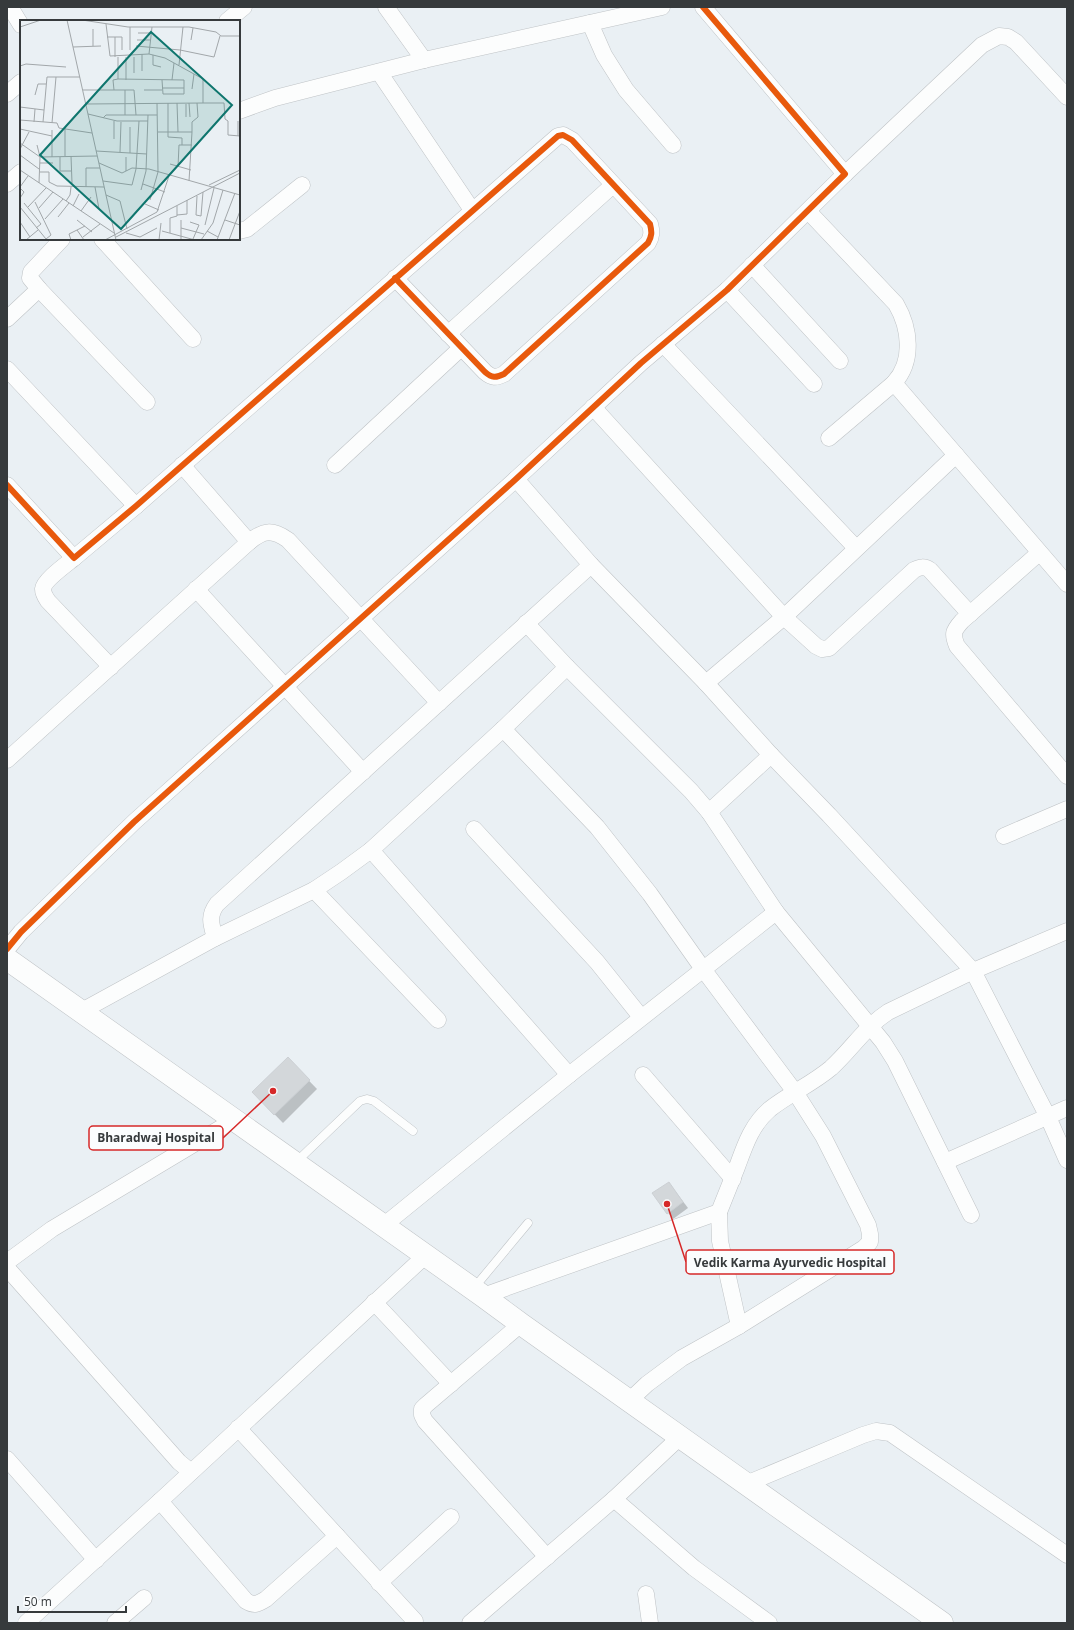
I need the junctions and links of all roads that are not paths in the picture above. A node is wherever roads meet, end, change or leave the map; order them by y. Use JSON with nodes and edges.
{"nodes":[{"id":1,"x":10,"y":7,"type":"edge"},
{"id":2,"x":244,"y":7,"type":"edge"},
{"id":3,"x":386,"y":7,"type":"edge"},
{"id":4,"x":662,"y":7,"type":"edge"},
{"id":5,"x":703,"y":7,"type":"edge"},
{"id":6,"x":228,"y":20,"type":"edge"},
{"id":7,"x":20,"y":23,"type":"edge"},
{"id":8,"x":590,"y":23,"type":"junction"},
{"id":9,"x":424,"y":60,"type":"junction"},
{"id":10,"x":379,"y":72,"type":"junction"},
{"id":11,"x":20,"y":83,"type":"edge"},
{"id":12,"x":7,"y":94,"type":"edge"},
{"id":13,"x":1067,"y":97,"type":"edge"},
{"id":14,"x":240,"y":112,"type":"edge"},
{"id":15,"x":673,"y":145,"type":"dead end"},
{"id":16,"x":20,"y":173,"type":"edge"},
{"id":17,"x":845,"y":174,"type":"junction"},
{"id":18,"x":7,"y":184,"type":"edge"},
{"id":19,"x":302,"y":185,"type":"dead end"},
{"id":20,"x":613,"y":185,"type":"junction"},
{"id":21,"x":472,"y":210,"type":"junction"},
{"id":22,"x":808,"y":211,"type":"junction"},
{"id":23,"x":240,"y":231,"type":"edge"},
{"id":24,"x":61,"y":240,"type":"edge"},
{"id":25,"x":103,"y":240,"type":"edge"},
{"id":26,"x":752,"y":265,"type":"junction"},
{"id":27,"x":395,"y":278,"type":"junction"},
{"id":28,"x":39,"y":289,"type":"junction"},
{"id":29,"x":727,"y":290,"type":"junction"},
{"id":30,"x":7,"y":319,"type":"edge"},
{"id":31,"x":448,"y":334,"type":"junction"},
{"id":32,"x":193,"y":339,"type":"dead end"},
{"id":33,"x":663,"y":344,"type":"junction"},
{"id":34,"x":461,"y":348,"type":"junction"},
{"id":35,"x":840,"y":361,"type":"dead end"},
{"id":36,"x":7,"y":369,"type":"edge"},
{"id":37,"x":894,"y":383,"type":"junction"},
{"id":38,"x":814,"y":384,"type":"dead end"},
{"id":39,"x":147,"y":402,"type":"dead end"},
{"id":40,"x":593,"y":407,"type":"junction"},
{"id":41,"x":829,"y":438,"type":"dead end"},
{"id":42,"x":956,"y":456,"type":"junction"},
{"id":43,"x":335,"y":465,"type":"dead end"},
{"id":44,"x":182,"y":466,"type":"junction"},
{"id":45,"x":516,"y":479,"type":"junction"},
{"id":46,"x":7,"y":485,"type":"edge"},
{"id":47,"x":136,"y":506,"type":"junction"},
{"id":48,"x":249,"y":542,"type":"junction"},
{"id":49,"x":856,"y":548,"type":"junction"},
{"id":50,"x":1039,"y":553,"type":"junction"},
{"id":51,"x":74,"y":558,"type":"junction"},
{"id":52,"x":591,"y":565,"type":"junction"},
{"id":53,"x":1067,"y":584,"type":"edge"},
{"id":54,"x":196,"y":588,"type":"junction"},
{"id":55,"x":970,"y":614,"type":"junction"},
{"id":56,"x":784,"y":616,"type":"junction"},
{"id":57,"x":362,"y":619,"type":"junction"},
{"id":58,"x":526,"y":623,"type":"junction"},
{"id":59,"x":111,"y":667,"type":"junction"},
{"id":60,"x":568,"y":667,"type":"junction"},
{"id":61,"x":706,"y":683,"type":"junction"},
{"id":62,"x":285,"y":687,"type":"junction"},
{"id":63,"x":439,"y":703,"type":"junction"},
{"id":64,"x":503,"y":729,"type":"junction"},
{"id":65,"x":771,"y":756,"type":"junction"},
{"id":66,"x":7,"y":760,"type":"edge"},
{"id":67,"x":363,"y":772,"type":"junction"},
{"id":68,"x":1067,"y":776,"type":"edge"},
{"id":69,"x":1067,"y":809,"type":"edge"},
{"id":70,"x":709,"y":812,"type":"junction"},
{"id":71,"x":474,"y":829,"type":"dead end"},
{"id":72,"x":1004,"y":836,"type":"dead end"},
{"id":73,"x":371,"y":850,"type":"junction"},
{"id":74,"x":314,"y":890,"type":"junction"},
{"id":75,"x":776,"y":912,"type":"junction"},
{"id":76,"x":1067,"y":930,"type":"edge"},
{"id":77,"x":215,"y":938,"type":"junction"},
{"id":78,"x":7,"y":949,"type":"edge"},
{"id":79,"x":7,"y":959,"type":"edge"},
{"id":80,"x":703,"y":969,"type":"junction"},
{"id":81,"x":973,"y":971,"type":"junction"},
{"id":82,"x":80,"y":1012,"type":"junction"},
{"id":83,"x":641,"y":1017,"type":"junction"},
{"id":84,"x":438,"y":1020,"type":"dead end"},
{"id":85,"x":870,"y":1025,"type":"junction"},
{"id":86,"x":568,"y":1075,"type":"junction"},
{"id":87,"x":643,"y":1075,"type":"dead end"},
{"id":88,"x":795,"y":1092,"type":"junction"},
{"id":89,"x":1067,"y":1108,"type":"edge"},
{"id":90,"x":1048,"y":1117,"type":"junction"},
{"id":91,"x":234,"y":1120,"type":"junction"},
{"id":92,"x":413,"y":1131,"type":"dead end"},
{"id":93,"x":1067,"y":1160,"type":"edge"},
{"id":94,"x":945,"y":1162,"type":"junction"},
{"id":95,"x":295,"y":1164,"type":"junction"},
{"id":96,"x":732,"y":1179,"type":"junction"},
{"id":97,"x":719,"y":1212,"type":"junction"},
{"id":98,"x":971,"y":1215,"type":"dead end"},
{"id":99,"x":528,"y":1223,"type":"dead end"},
{"id":100,"x":383,"y":1226,"type":"junction"},
{"id":101,"x":425,"y":1256,"type":"junction"},
{"id":102,"x":7,"y":1262,"type":"edge"},
{"id":103,"x":7,"y":1268,"type":"edge"},
{"id":104,"x":478,"y":1292,"type":"junction"},
{"id":105,"x":374,"y":1302,"type":"junction"},
{"id":106,"x":521,"y":1324,"type":"junction"},
{"id":107,"x":739,"y":1326,"type":"junction"},
{"id":108,"x":451,"y":1384,"type":"junction"},
{"id":109,"x":629,"y":1401,"type":"junction"},
{"id":110,"x":238,"y":1428,"type":"junction"},
{"id":111,"x":680,"y":1437,"type":"junction"},
{"id":112,"x":7,"y":1459,"type":"edge"},
{"id":113,"x":191,"y":1472,"type":"junction"},
{"id":114,"x":746,"y":1484,"type":"junction"},
{"id":115,"x":614,"y":1499,"type":"junction"},
{"id":116,"x":160,"y":1501,"type":"junction"},
{"id":117,"x":451,"y":1517,"type":"dead end"},
{"id":118,"x":337,"y":1536,"type":"junction"},
{"id":119,"x":1067,"y":1556,"type":"edge"},
{"id":120,"x":547,"y":1557,"type":"junction"},
{"id":121,"x":96,"y":1560,"type":"junction"},
{"id":122,"x":379,"y":1583,"type":"junction"},
{"id":123,"x":646,"y":1594,"type":"dead end"},
{"id":124,"x":144,"y":1598,"type":"dead end"},
{"id":125,"x":415,"y":1621,"type":"dead end"},
{"id":126,"x":26,"y":1623,"type":"edge"},
{"id":127,"x":115,"y":1623,"type":"edge"},
{"id":128,"x":470,"y":1623,"type":"edge"},
{"id":129,"x":650,"y":1623,"type":"edge"},
{"id":130,"x":769,"y":1623,"type":"edge"},
{"id":131,"x":942,"y":1623,"type":"edge"}],
"edges":[{"from":1,"to":7,"type":"street"},
{"from":2,"to":6,"type":"street"},
{"from":3,"to":9,"type":"street"},
{"from":4,"to":8,"type":"street"},
{"from":5,"to":17,"type":"street"},
{"from":8,"to":9,"type":"street"},
{"from":8,"to":15,"type":"street"},
{"from":9,"to":10,"type":"street"},
{"from":10,"to":14,"type":"street"},
{"from":10,"to":21,"type":"street"},
{"from":11,"to":12,"type":"street"},
{"from":13,"to":17,"type":"street"},
{"from":16,"to":18,"type":"street"},
{"from":17,"to":22,"type":"street"},
{"from":19,"to":23,"type":"street"},
{"from":20,"to":21,"type":"street"},
{"from":20,"to":31,"type":"street"},
{"from":20,"to":34,"type":"street"},
{"from":21,"to":27,"type":"street"},
{"from":22,"to":26,"type":"street"},
{"from":22,"to":37,"type":"street"},
{"from":24,"to":28,"type":"street"},
{"from":25,"to":32,"type":"street"},
{"from":26,"to":29,"type":"street"},
{"from":26,"to":35,"type":"street"},
{"from":27,"to":31,"type":"street"},
{"from":27,"to":44,"type":"street"},
{"from":28,"to":30,"type":"street"},
{"from":28,"to":39,"type":"street"},
{"from":29,"to":33,"type":"street"},
{"from":29,"to":38,"type":"street"},
{"from":31,"to":34,"type":"street"},
{"from":33,"to":40,"type":"street"},
{"from":33,"to":49,"type":"street"},
{"from":34,"to":43,"type":"street"},
{"from":36,"to":47,"type":"street"},
{"from":37,"to":41,"type":"street"},
{"from":37,"to":42,"type":"street"},
{"from":40,"to":45,"type":"street"},
{"from":40,"to":56,"type":"street"},
{"from":42,"to":49,"type":"street"},
{"from":42,"to":50,"type":"street"},
{"from":44,"to":47,"type":"street"},
{"from":44,"to":48,"type":"street"},
{"from":45,"to":52,"type":"street"},
{"from":45,"to":57,"type":"street"},
{"from":46,"to":51,"type":"street"},
{"from":47,"to":51,"type":"street"},
{"from":48,"to":54,"type":"street"},
{"from":48,"to":57,"type":"street"},
{"from":49,"to":56,"type":"street"},
{"from":50,"to":53,"type":"street"},
{"from":50,"to":55,"type":"street"},
{"from":51,"to":59,"type":"street"},
{"from":52,"to":58,"type":"street"},
{"from":52,"to":61,"type":"street"},
{"from":54,"to":59,"type":"street"},
{"from":54,"to":62,"type":"street"},
{"from":55,"to":56,"type":"street"},
{"from":55,"to":68,"type":"street"},
{"from":56,"to":61,"type":"street"},
{"from":57,"to":62,"type":"street"},
{"from":57,"to":63,"type":"street"},
{"from":58,"to":60,"type":"street"},
{"from":58,"to":63,"type":"street"},
{"from":59,"to":66,"type":"street"},
{"from":60,"to":64,"type":"street"},
{"from":60,"to":70,"type":"street"},
{"from":61,"to":65,"type":"street"},
{"from":62,"to":67,"type":"street"},
{"from":62,"to":78,"type":"street"},
{"from":63,"to":67,"type":"street"},
{"from":64,"to":73,"type":"street"},
{"from":64,"to":80,"type":"street"},
{"from":65,"to":70,"type":"street"},
{"from":65,"to":81,"type":"street"},
{"from":67,"to":77,"type":"street"},
{"from":69,"to":72,"type":"street"},
{"from":70,"to":75,"type":"street"},
{"from":71,"to":83,"type":"street"},
{"from":73,"to":74,"type":"street"},
{"from":73,"to":86,"type":"street"},
{"from":74,"to":77,"type":"street"},
{"from":74,"to":84,"type":"street"},
{"from":75,"to":80,"type":"street"},
{"from":75,"to":85,"type":"street"},
{"from":76,"to":81,"type":"street"},
{"from":77,"to":82,"type":"street"},
{"from":79,"to":82,"type":"main road"},
{"from":80,"to":83,"type":"street"},
{"from":80,"to":88,"type":"street"},
{"from":81,"to":85,"type":"street"},
{"from":81,"to":90,"type":"street"},
{"from":82,"to":91,"type":"main road"},
{"from":83,"to":86,"type":"street"},
{"from":85,"to":88,"type":"street"},
{"from":85,"to":94,"type":"street"},
{"from":86,"to":100,"type":"street"},
{"from":87,"to":96,"type":"street"},
{"from":88,"to":96,"type":"street"},
{"from":88,"to":107,"type":"street"},
{"from":89,"to":90,"type":"street"},
{"from":90,"to":93,"type":"street"},
{"from":90,"to":94,"type":"street"},
{"from":91,"to":95,"type":"main road"},
{"from":91,"to":102,"type":"street"},
{"from":92,"to":95,"type":"lane"},
{"from":94,"to":98,"type":"street"},
{"from":95,"to":100,"type":"main road"},
{"from":96,"to":97,"type":"street"},
{"from":97,"to":104,"type":"street"},
{"from":97,"to":107,"type":"street"},
{"from":99,"to":104,"type":"lane"},
{"from":100,"to":101,"type":"main road"},
{"from":101,"to":104,"type":"main road"},
{"from":101,"to":105,"type":"street"},
{"from":103,"to":113,"type":"street"},
{"from":104,"to":106,"type":"main road"},
{"from":105,"to":108,"type":"street"},
{"from":105,"to":110,"type":"street"},
{"from":106,"to":108,"type":"street"},
{"from":106,"to":109,"type":"main road"},
{"from":107,"to":109,"type":"street"},
{"from":108,"to":120,"type":"street"},
{"from":109,"to":111,"type":"main road"},
{"from":110,"to":113,"type":"street"},
{"from":110,"to":118,"type":"street"},
{"from":111,"to":114,"type":"main road"},
{"from":111,"to":115,"type":"street"},
{"from":112,"to":121,"type":"street"},
{"from":113,"to":116,"type":"street"},
{"from":114,"to":119,"type":"street"},
{"from":114,"to":131,"type":"main road"},
{"from":115,"to":120,"type":"street"},
{"from":115,"to":130,"type":"street"},
{"from":116,"to":118,"type":"street"},
{"from":116,"to":121,"type":"street"},
{"from":117,"to":122,"type":"street"},
{"from":118,"to":122,"type":"street"},
{"from":120,"to":128,"type":"street"},
{"from":121,"to":126,"type":"street"},
{"from":122,"to":125,"type":"street"},
{"from":123,"to":129,"type":"street"},
{"from":124,"to":127,"type":"street"}]}
